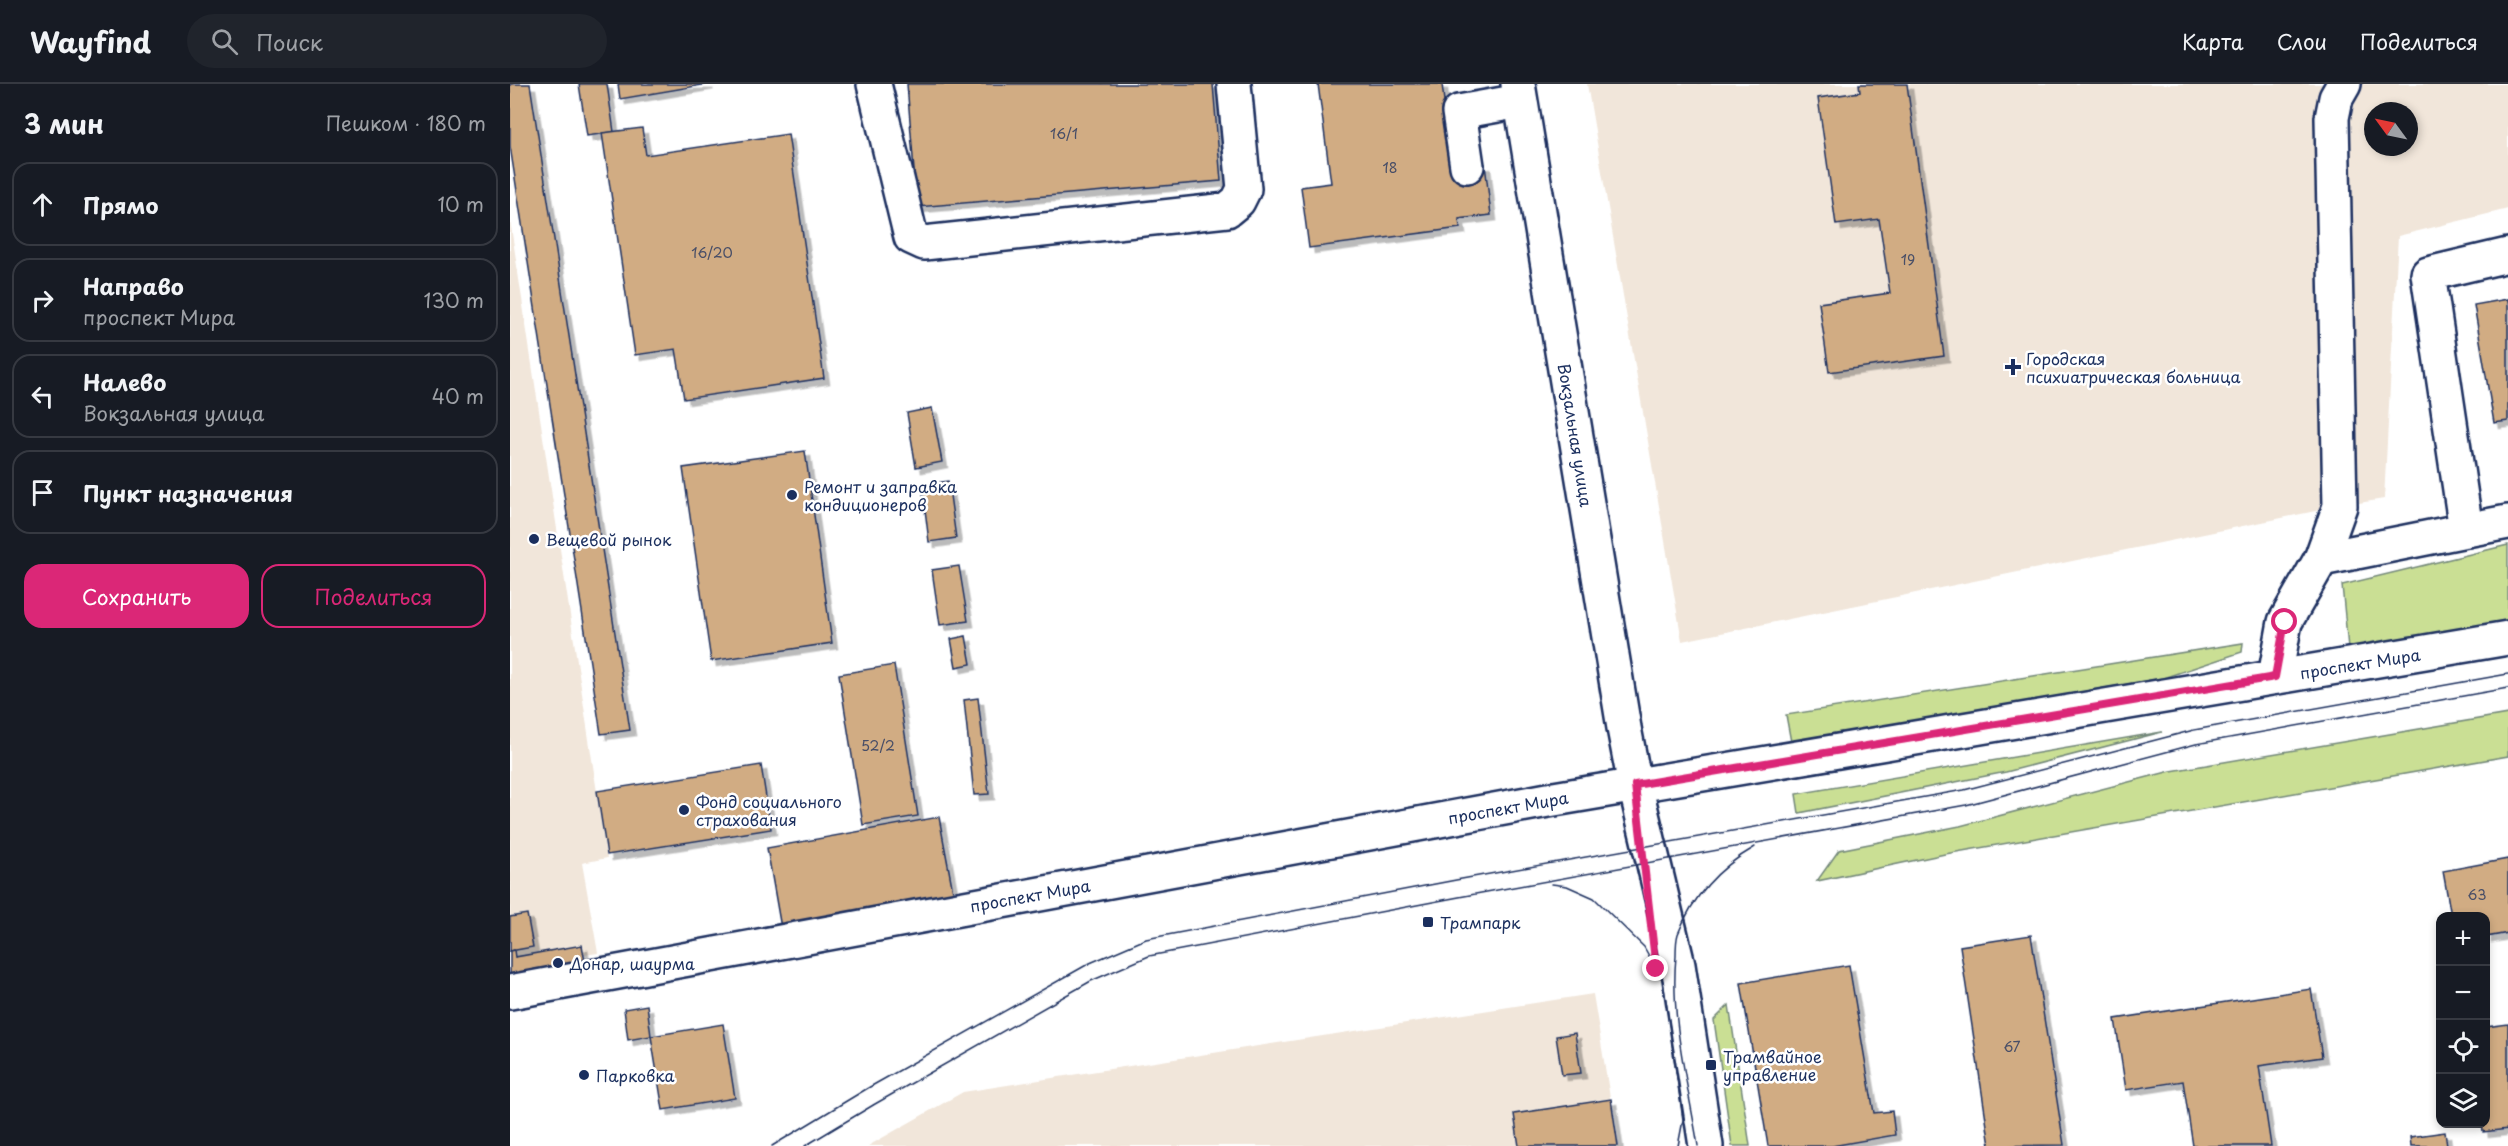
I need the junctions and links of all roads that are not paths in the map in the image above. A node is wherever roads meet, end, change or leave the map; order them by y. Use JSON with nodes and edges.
{"nodes":[{"id":1,"x":874,"y":84,"type":"edge"},
{"id":2,"x":1234,"y":84,"type":"edge"},
{"id":3,"x":2344,"y":84,"type":"edge"},
{"id":4,"x":1519,"y":93,"type":"edge"},
{"id":5,"x":1467,"y":166,"type":"dead end"},
{"id":6,"x":2508,"y":255,"type":"edge"},
{"id":7,"x":2508,"y":522,"type":"edge"},
{"id":8,"x":2466,"y":530,"type":"junction"},
{"id":9,"x":2321,"y":560,"type":"junction"},
{"id":10,"x":2508,"y":638,"type":"edge"},
{"id":11,"x":2275,"y":677,"type":"junction"},
{"id":12,"x":1635,"y":785,"type":"junction"},
{"id":13,"x":510,"y":992,"type":"edge"},
{"id":14,"x":1682,"y":1146,"type":"edge"},
{"id":15,"x":1706,"y":1146,"type":"edge"}],
"edges":[{"from":1,"to":2,"type":"street"},
{"from":3,"to":9,"type":"street"},
{"from":4,"to":5,"type":"street"},
{"from":4,"to":12,"type":"street","name":"Вокзальная улица"},
{"from":6,"to":8,"type":"street"},
{"from":7,"to":8,"type":"street"},
{"from":8,"to":9,"type":"street"},
{"from":9,"to":11,"type":"street"},
{"from":10,"to":11,"type":"street","name":"проспект Мира"},
{"from":11,"to":12,"type":"street","name":"проспект Мира"},
{"from":12,"to":13,"type":"street","name":"проспект Мира"},
{"from":12,"to":14,"type":"street","name":"Вокзальная улица"},
{"from":12,"to":15,"type":"street","name":"Вокзальная улица"}]}
